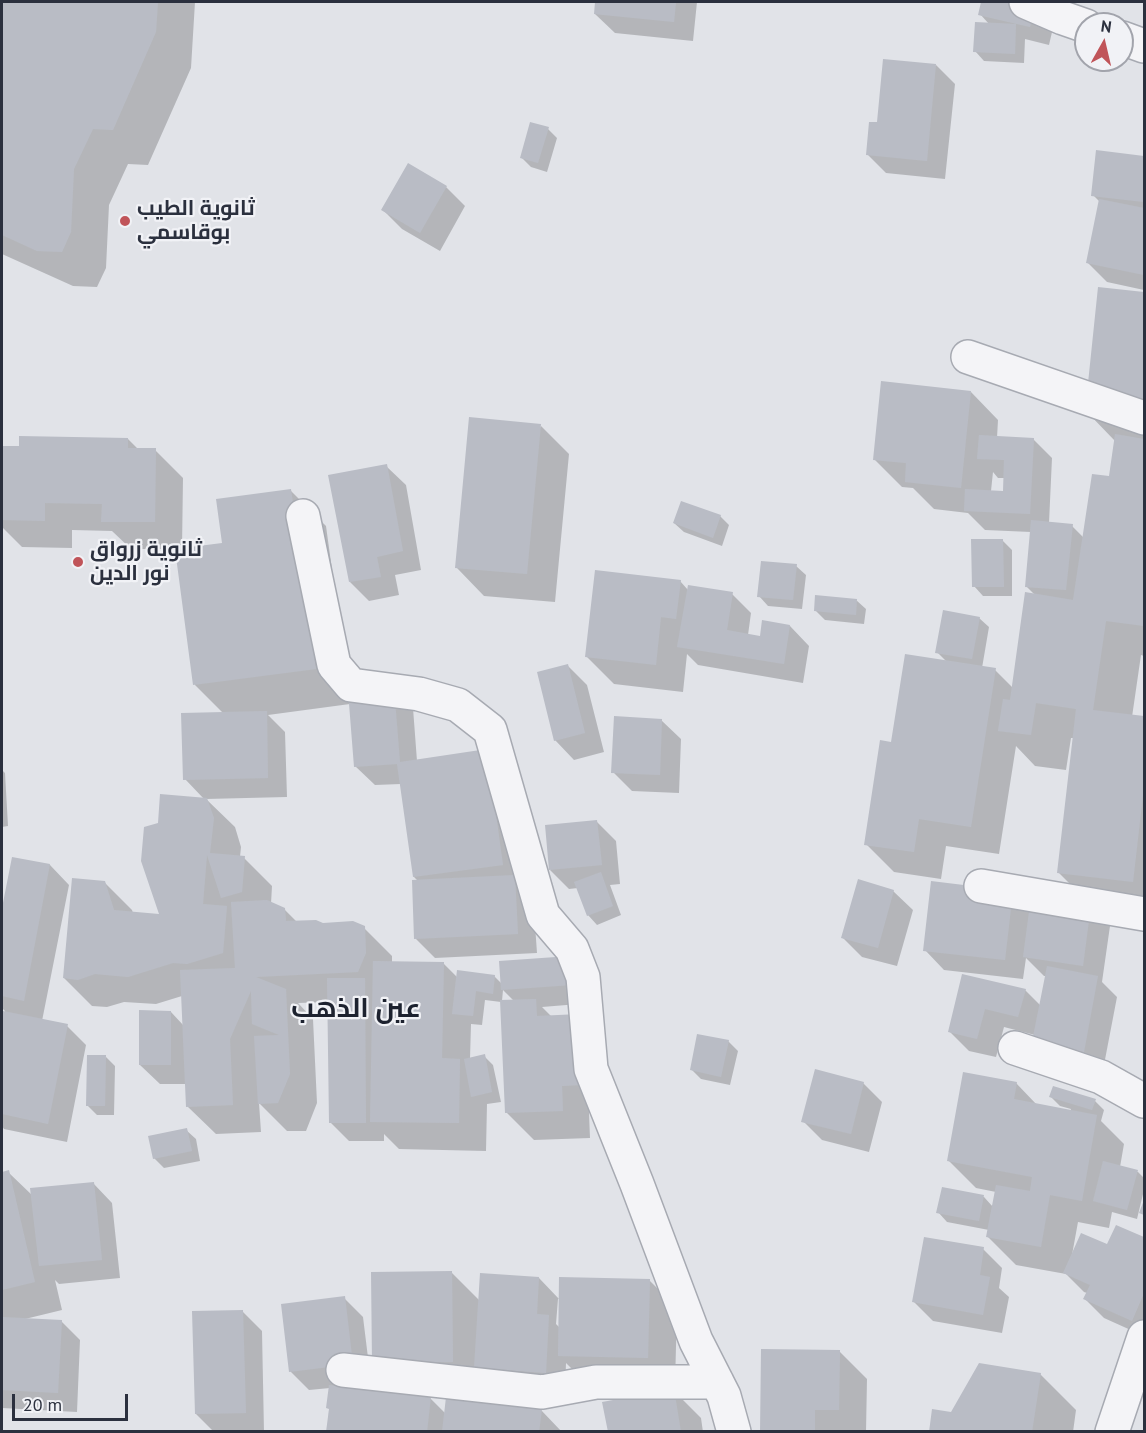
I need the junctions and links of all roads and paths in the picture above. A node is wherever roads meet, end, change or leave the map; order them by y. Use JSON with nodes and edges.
{"nodes":[{"id":1,"x":1026,"y":2,"type":"edge"},
{"id":2,"x":1074,"y":22,"type":"edge"},
{"id":3,"x":968,"y":357,"type":"dead end"},
{"id":4,"x":1144,"y":418,"type":"edge"},
{"id":5,"x":303,"y":516,"type":"dead end"},
{"id":6,"x":981,"y":886,"type":"dead end"},
{"id":7,"x":1144,"y":914,"type":"edge"},
{"id":8,"x":1015,"y":1048,"type":"dead end"},
{"id":9,"x":1144,"y":1101,"type":"edge"},
{"id":10,"x":1144,"y":1337,"type":"edge"},
{"id":11,"x":343,"y":1370,"type":"dead end"},
{"id":12,"x":717,"y":1382,"type":"junction"},
{"id":13,"x":734,"y":1431,"type":"edge"},
{"id":14,"x":1112,"y":1431,"type":"edge"}],
"edges":[{"from":1,"to":2,"type":"street"},
{"from":3,"to":4,"type":"street"},
{"from":5,"to":12,"type":"street"},
{"from":6,"to":7,"type":"street"},
{"from":8,"to":9,"type":"street"},
{"from":10,"to":14,"type":"street"},
{"from":11,"to":12,"type":"street"},
{"from":12,"to":13,"type":"street"}]}
